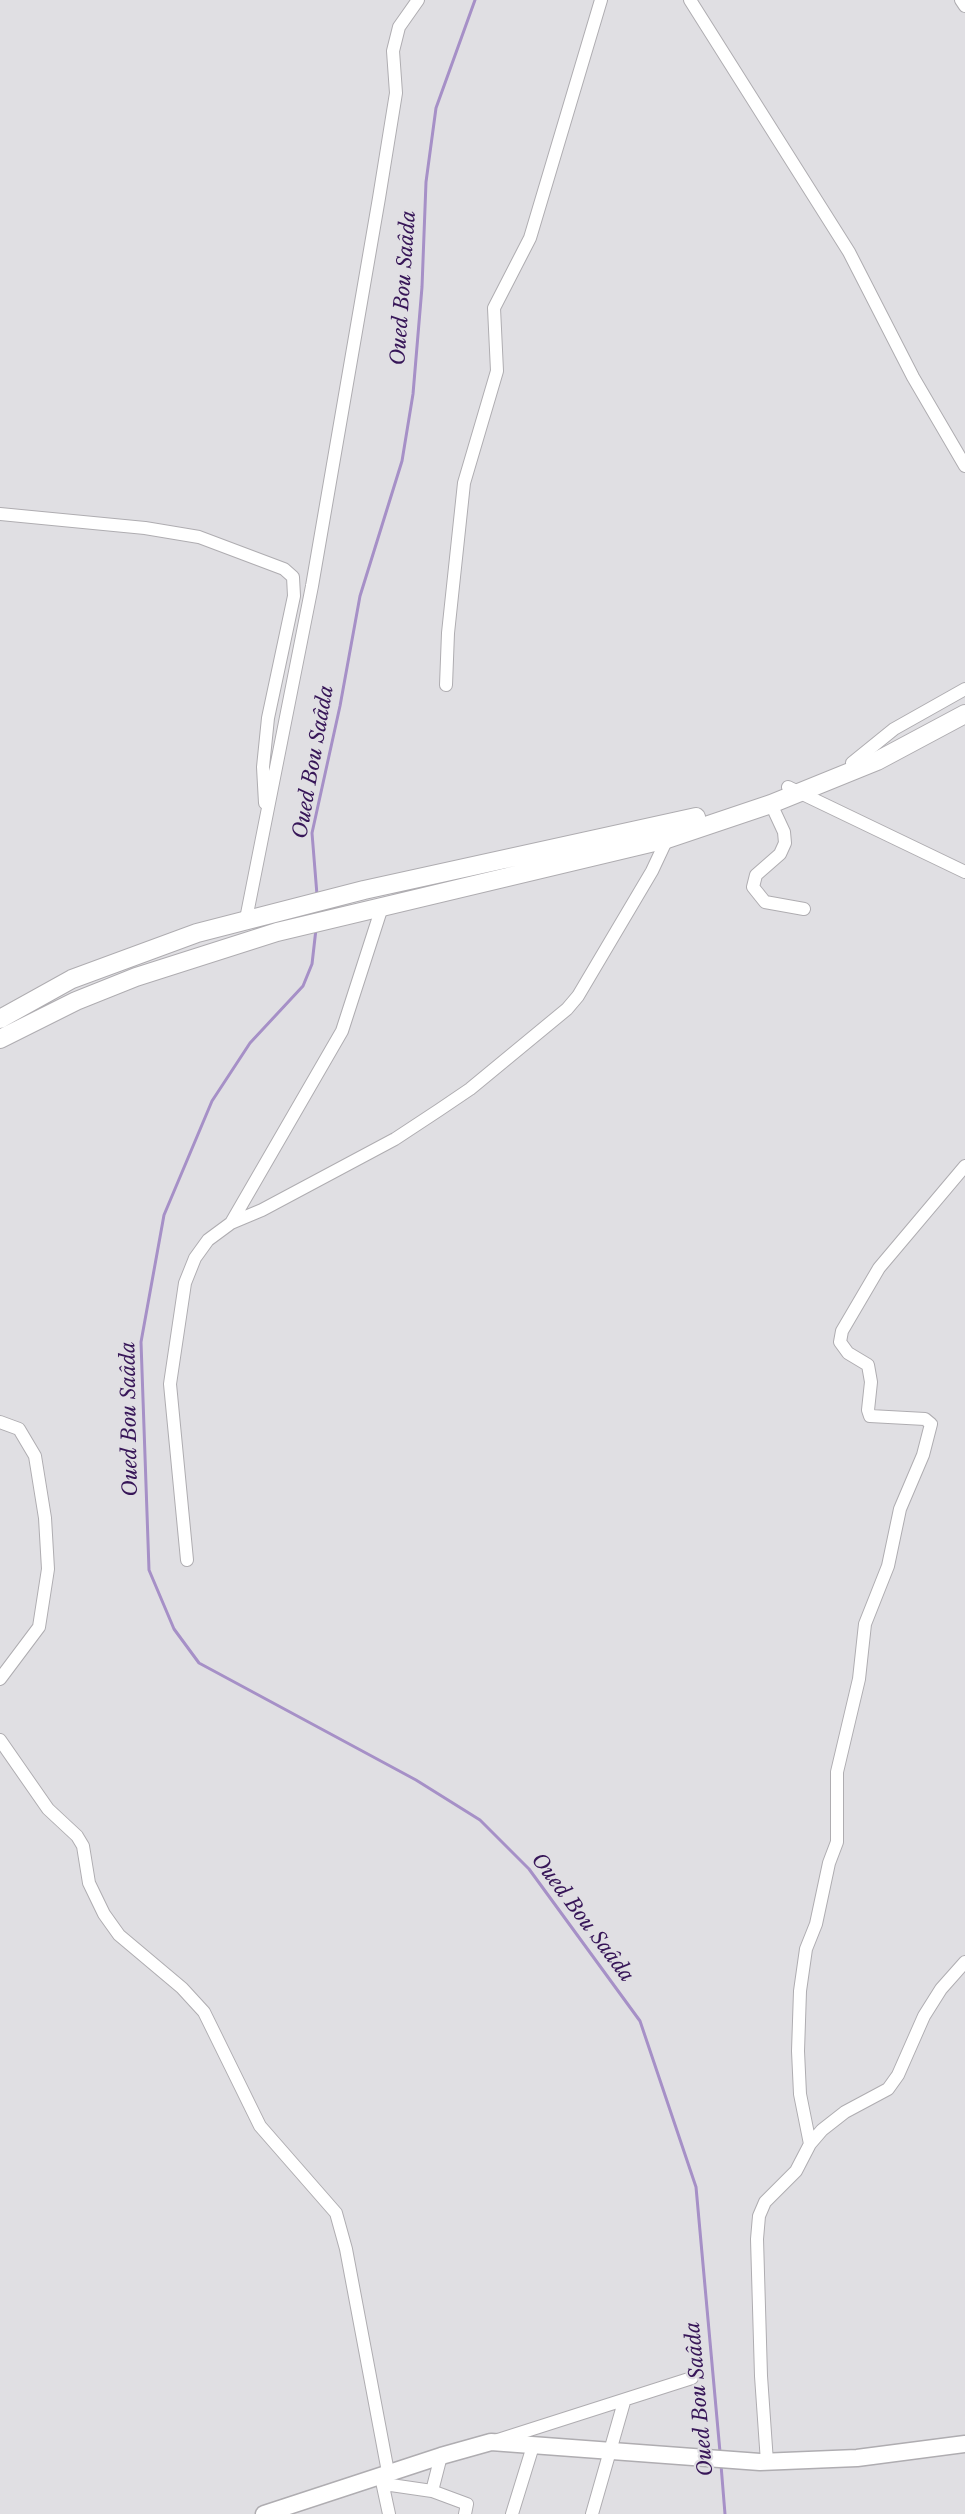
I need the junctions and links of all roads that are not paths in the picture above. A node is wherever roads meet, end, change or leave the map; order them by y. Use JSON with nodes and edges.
{"nodes":[{"id":1,"x":418,"y":0,"type":"edge"},
{"id":2,"x":602,"y":0,"type":"edge"},
{"id":3,"x":690,"y":0,"type":"edge"},
{"id":4,"x":961,"y":0,"type":"edge"},
{"id":5,"x":965,"y":6,"type":"edge"},
{"id":6,"x":965,"y":466,"type":"edge"},
{"id":7,"x":0,"y":514,"type":"edge"},
{"id":8,"x":446,"y":685,"type":"dead end"},
{"id":9,"x":965,"y":689,"type":"edge"},
{"id":10,"x":965,"y":704,"type":"edge"},
{"id":11,"x":965,"y":714,"type":"edge"},
{"id":12,"x":852,"y":763,"type":"junction"},
{"id":13,"x":794,"y":791,"type":"junction"},
{"id":14,"x":771,"y":804,"type":"junction"},
{"id":15,"x":267,"y":820,"type":"junction"},
{"id":16,"x":667,"y":839,"type":"junction"},
{"id":17,"x":965,"y":872,"type":"edge"},
{"id":18,"x":382,"y":907,"type":"junction"},
{"id":19,"x":804,"y":909,"type":"dead end"},
{"id":20,"x":246,"y":919,"type":"junction"},
{"id":21,"x":0,"y":1019,"type":"edge"},
{"id":22,"x":0,"y":1039,"type":"edge"},
{"id":23,"x":965,"y":1166,"type":"edge"},
{"id":24,"x":231,"y":1223,"type":"junction"},
{"id":25,"x":0,"y":1422,"type":"edge"},
{"id":26,"x":187,"y":1560,"type":"dead end"},
{"id":27,"x":0,"y":1679,"type":"edge"},
{"id":28,"x":0,"y":1740,"type":"edge"},
{"id":29,"x":965,"y":1960,"type":"edge"},
{"id":30,"x":810,"y":2144,"type":"junction"},
{"id":31,"x":692,"y":2378,"type":"dead end"},
{"id":32,"x":624,"y":2402,"type":"junction"},
{"id":33,"x":491,"y":2442,"type":"junction"},
{"id":34,"x":965,"y":2444,"type":"edge"},
{"id":35,"x":533,"y":2446,"type":"junction"},
{"id":36,"x":611,"y":2450,"type":"junction"},
{"id":37,"x":441,"y":2456,"type":"junction"},
{"id":38,"x":763,"y":2462,"type":"junction"},
{"id":39,"x":384,"y":2477,"type":"junction"},
{"id":40,"x":432,"y":2491,"type":"junction"},
{"id":41,"x":293,"y":2509,"type":"edge"},
{"id":42,"x":264,"y":2514,"type":"edge"},
{"id":43,"x":389,"y":2514,"type":"edge"},
{"id":44,"x":465,"y":2514,"type":"edge"},
{"id":45,"x":512,"y":2514,"type":"edge"},
{"id":46,"x":592,"y":2514,"type":"edge"}],
"edges":[{"from":1,"to":15,"type":"street"},
{"from":2,"to":8,"type":"street"},
{"from":3,"to":6,"type":"street"},
{"from":4,"to":5,"type":"street"},
{"from":7,"to":15,"type":"street"},
{"from":9,"to":12,"type":"street"},
{"from":10,"to":12,"type":"main road"},
{"from":11,"to":13,"type":"main road"},
{"from":12,"to":13,"type":"main road"},
{"from":13,"to":14,"type":"main road"},
{"from":13,"to":17,"type":"street"},
{"from":13,"to":20,"type":"main road"},
{"from":14,"to":16,"type":"main road"},
{"from":14,"to":19,"type":"street"},
{"from":15,"to":20,"type":"street"},
{"from":16,"to":18,"type":"main road"},
{"from":16,"to":24,"type":"street"},
{"from":18,"to":22,"type":"main road"},
{"from":18,"to":24,"type":"street"},
{"from":20,"to":21,"type":"main road"},
{"from":23,"to":30,"type":"street"},
{"from":24,"to":26,"type":"street"},
{"from":25,"to":27,"type":"street"},
{"from":28,"to":39,"type":"street"},
{"from":29,"to":30,"type":"street"},
{"from":30,"to":38,"type":"street"},
{"from":31,"to":32,"type":"street"},
{"from":32,"to":33,"type":"street"},
{"from":32,"to":36,"type":"street"},
{"from":33,"to":35,"type":"main road"},
{"from":33,"to":37,"type":"main road"},
{"from":34,"to":38,"type":"main road"},
{"from":35,"to":36,"type":"main road"},
{"from":35,"to":45,"type":"street"},
{"from":36,"to":38,"type":"main road"},
{"from":36,"to":46,"type":"street"},
{"from":37,"to":39,"type":"main road"},
{"from":37,"to":40,"type":"street"},
{"from":39,"to":40,"type":"street"},
{"from":39,"to":41,"type":"main road"},
{"from":39,"to":43,"type":"street"},
{"from":40,"to":44,"type":"street"},
{"from":41,"to":42,"type":"main road"}]}
